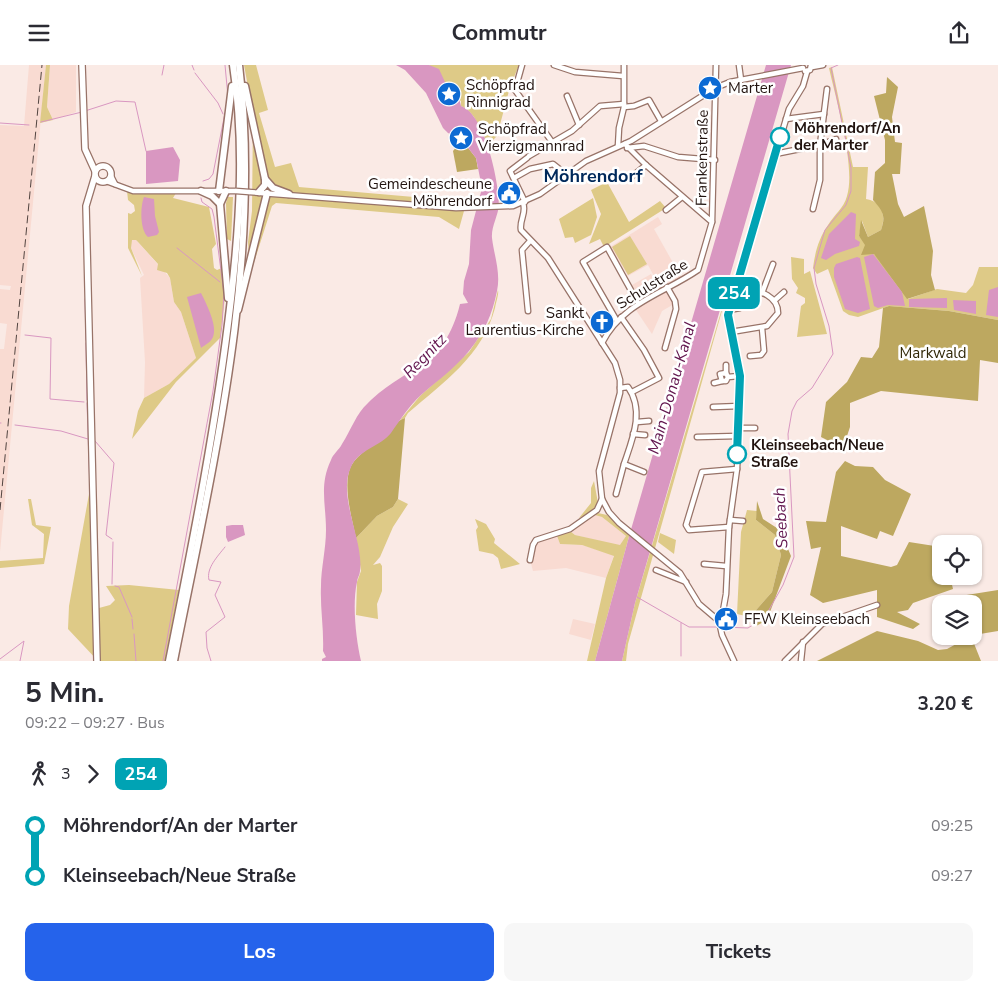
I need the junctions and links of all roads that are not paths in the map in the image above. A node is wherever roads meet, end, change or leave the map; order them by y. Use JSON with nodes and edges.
{"nodes":[{"id":1,"x":82,"y":65,"type":"edge"},
{"id":2,"x":522,"y":65,"type":"edge"},
{"id":3,"x":554,"y":65,"type":"edge"},
{"id":4,"x":624,"y":65,"type":"edge"},
{"id":5,"x":716,"y":65,"type":"edge"},
{"id":6,"x":740,"y":65,"type":"edge"},
{"id":7,"x":823,"y":65,"type":"edge"},
{"id":8,"x":236,"y":66,"type":"edge"},
{"id":9,"x":811,"y":66,"type":"edge"},
{"id":10,"x":804,"y":68,"type":"edge"},
{"id":11,"x":623,"y":76,"type":"junction"},
{"id":12,"x":741,"y":80,"type":"junction"},
{"id":13,"x":715,"y":88,"type":"junction"},
{"id":14,"x":826,"y":89,"type":"dead end"},
{"id":15,"x":567,"y":95,"type":"dead end"},
{"id":16,"x":624,"y":106,"type":"junction"},
{"id":17,"x":824,"y":114,"type":"junction"},
{"id":18,"x":786,"y":119,"type":"junction"},
{"id":19,"x":660,"y":121,"type":"junction"},
{"id":20,"x":579,"y":125,"type":"junction"},
{"id":21,"x":836,"y":139,"type":"dead end"},
{"id":22,"x":552,"y":142,"type":"junction"},
{"id":23,"x":820,"y":145,"type":"junction"},
{"id":24,"x":618,"y":146,"type":"junction"},
{"id":25,"x":626,"y":146,"type":"junction"},
{"id":26,"x":775,"y":154,"type":"junction"},
{"id":27,"x":89,"y":158,"type":"junction"},
{"id":28,"x":715,"y":160,"type":"junction"},
{"id":29,"x":646,"y":165,"type":"junction"},
{"id":30,"x":100,"y":166,"type":"junction"},
{"id":31,"x":95,"y":173,"type":"junction"},
{"id":32,"x":567,"y":175,"type":"junction"},
{"id":33,"x":111,"y":176,"type":"junction"},
{"id":34,"x":514,"y":178,"type":"junction"},
{"id":35,"x":265,"y":179,"type":"junction"},
{"id":36,"x":629,"y":179,"type":"dead end"},
{"id":37,"x":103,"y":181,"type":"junction"},
{"id":38,"x":115,"y":185,"type":"junction"},
{"id":39,"x":91,"y":189,"type":"junction"},
{"id":40,"x":201,"y":191,"type":"junction"},
{"id":41,"x":222,"y":191,"type":"junction"},
{"id":42,"x":259,"y":192,"type":"junction"},
{"id":43,"x":266,"y":193,"type":"junction"},
{"id":44,"x":289,"y":194,"type":"junction"},
{"id":45,"x":682,"y":197,"type":"junction"},
{"id":46,"x":524,"y":202,"type":"junction"},
{"id":47,"x":220,"y":203,"type":"junction"},
{"id":48,"x":813,"y":209,"type":"dead end"},
{"id":49,"x":666,"y":210,"type":"dead end"},
{"id":50,"x":712,"y":221,"type":"junction"},
{"id":51,"x":530,"y":241,"type":"junction"},
{"id":52,"x":773,"y":264,"type":"dead end"},
{"id":53,"x":736,"y":285,"type":"junction"},
{"id":54,"x":667,"y":287,"type":"junction"},
{"id":55,"x":784,"y":292,"type":"dead end"},
{"id":56,"x":762,"y":293,"type":"junction"},
{"id":57,"x":775,"y":300,"type":"junction"},
{"id":58,"x":638,"y":303,"type":"junction"},
{"id":59,"x":740,"y":309,"type":"dead end"},
{"id":60,"x":729,"y":310,"type":"junction"},
{"id":61,"x":528,"y":311,"type":"dead end"},
{"id":62,"x":618,"y":319,"type":"junction"},
{"id":63,"x":232,"y":323,"type":"junction"},
{"id":64,"x":762,"y":328,"type":"junction"},
{"id":65,"x":731,"y":332,"type":"junction"},
{"id":66,"x":602,"y":343,"type":"junction"},
{"id":67,"x":664,"y":348,"type":"dead end"},
{"id":68,"x":750,"y":356,"type":"dead end"},
{"id":69,"x":726,"y":365,"type":"dead end"},
{"id":70,"x":727,"y":375,"type":"junction"},
{"id":71,"x":740,"y":376,"type":"junction"},
{"id":72,"x":714,"y":383,"type":"dead end"},
{"id":73,"x":620,"y":388,"type":"junction"},
{"id":74,"x":632,"y":392,"type":"junction"},
{"id":75,"x":740,"y":406,"type":"junction"},
{"id":76,"x":713,"y":407,"type":"dead end"},
{"id":77,"x":649,"y":421,"type":"dead end"},
{"id":78,"x":637,"y":422,"type":"junction"},
{"id":79,"x":739,"y":428,"type":"junction"},
{"id":80,"x":755,"y":428,"type":"dead end"},
{"id":81,"x":633,"y":434,"type":"junction"},
{"id":82,"x":645,"y":435,"type":"dead end"},
{"id":83,"x":738,"y":436,"type":"junction"},
{"id":84,"x":698,"y":437,"type":"dead end"},
{"id":85,"x":624,"y":465,"type":"junction"},
{"id":86,"x":737,"y":469,"type":"junction"},
{"id":87,"x":644,"y":472,"type":"dead end"},
{"id":88,"x":616,"y":494,"type":"dead end"},
{"id":89,"x":602,"y":499,"type":"junction"},
{"id":90,"x":597,"y":510,"type":"junction"},
{"id":91,"x":609,"y":513,"type":"junction"},
{"id":92,"x":730,"y":520,"type":"junction"},
{"id":93,"x":743,"y":521,"type":"dead end"},
{"id":94,"x":728,"y":527,"type":"junction"},
{"id":95,"x":530,"y":560,"type":"dead end"},
{"id":96,"x":704,"y":564,"type":"dead end"},
{"id":97,"x":726,"y":565,"type":"junction"},
{"id":98,"x":656,"y":570,"type":"dead end"},
{"id":99,"x":686,"y":582,"type":"junction"},
{"id":100,"x":878,"y":605,"type":"dead end"},
{"id":101,"x":718,"y":621,"type":"junction"},
{"id":102,"x":803,"y":642,"type":"junction"},
{"id":103,"x":97,"y":661,"type":"edge"},
{"id":104,"x":169,"y":661,"type":"edge"},
{"id":105,"x":174,"y":661,"type":"edge"},
{"id":106,"x":734,"y":661,"type":"edge"},
{"id":107,"x":785,"y":661,"type":"edge"},
{"id":108,"x":801,"y":661,"type":"edge"}],
"edges":[{"from":1,"to":27,"type":"main road"},
{"from":2,"to":22,"type":"street"},
{"from":3,"to":11,"type":"street"},
{"from":4,"to":11,"type":"street"},
{"from":5,"to":13,"type":"street","name":"Frankenstraße"},
{"from":6,"to":12,"type":"street"},
{"from":7,"to":9,"type":"street"},
{"from":8,"to":35,"type":"highway"},
{"from":8,"to":41,"type":"highway"},
{"from":8,"to":63,"type":"highway"},
{"from":9,"to":10,"type":"street"},
{"from":10,"to":12,"type":"street"},
{"from":10,"to":18,"type":"street"},
{"from":11,"to":16,"type":"street"},
{"from":12,"to":13,"type":"street"},
{"from":13,"to":19,"type":"street"},
{"from":13,"to":28,"type":"street","name":"Frankenstraße"},
{"from":14,"to":17,"type":"street"},
{"from":15,"to":20,"type":"street"},
{"from":16,"to":19,"type":"street"},
{"from":16,"to":20,"type":"street"},
{"from":16,"to":24,"type":"street"},
{"from":17,"to":18,"type":"street"},
{"from":17,"to":23,"type":"street"},
{"from":18,"to":26,"type":"street"},
{"from":19,"to":25,"type":"street"},
{"from":20,"to":22,"type":"street"},
{"from":21,"to":23,"type":"street"},
{"from":22,"to":34,"type":"street"},
{"from":23,"to":26,"type":"street"},
{"from":23,"to":48,"type":"street"},
{"from":24,"to":25,"type":"street"},
{"from":24,"to":32,"type":"street"},
{"from":25,"to":28,"type":"street"},
{"from":25,"to":29,"type":"street"},
{"from":26,"to":53,"type":"street"},
{"from":27,"to":30,"type":"main road"},
{"from":27,"to":31,"type":"main road"},
{"from":28,"to":50,"type":"street","name":"Frankenstraße"},
{"from":29,"to":36,"type":"street"},
{"from":29,"to":45,"type":"street"},
{"from":30,"to":31,"type":"main road"},
{"from":30,"to":33,"type":"main road"},
{"from":31,"to":37,"type":"main road"},
{"from":31,"to":39,"type":"main road"},
{"from":32,"to":34,"type":"street"},
{"from":32,"to":46,"type":"street"},
{"from":33,"to":37,"type":"main road"},
{"from":33,"to":38,"type":"street"},
{"from":34,"to":46,"type":"street"},
{"from":35,"to":42,"type":"highway"},
{"from":35,"to":44,"type":"highway"},
{"from":37,"to":38,"type":"street"},
{"from":37,"to":39,"type":"main road"},
{"from":38,"to":40,"type":"street"},
{"from":39,"to":103,"type":"main road"},
{"from":40,"to":41,"type":"street"},
{"from":40,"to":47,"type":"highway"},
{"from":41,"to":42,"type":"street","bridge":true},
{"from":41,"to":47,"type":"highway"},
{"from":42,"to":43,"type":"street"},
{"from":43,"to":44,"type":"street"},
{"from":43,"to":63,"type":"highway"},
{"from":44,"to":46,"type":"street"},
{"from":45,"to":49,"type":"street"},
{"from":45,"to":50,"type":"street"},
{"from":46,"to":51,"type":"street"},
{"from":47,"to":63,"type":"highway"},
{"from":50,"to":54,"type":"street","name":"Schulstraße"},
{"from":51,"to":61,"type":"street"},
{"from":51,"to":66,"type":"street"},
{"from":52,"to":56,"type":"street"},
{"from":53,"to":56,"type":"street"},
{"from":53,"to":60,"type":"street"},
{"from":54,"to":58,"type":"street","name":"Schulstraße"},
{"from":54,"to":67,"type":"street"},
{"from":55,"to":57,"type":"street"},
{"from":56,"to":57,"type":"street"},
{"from":57,"to":64,"type":"street"},
{"from":58,"to":62,"type":"street","name":"Schulstraße"},
{"from":58,"to":62,"type":"street"},
{"from":59,"to":60,"type":"street"},
{"from":60,"to":65,"type":"street"},
{"from":62,"to":66,"type":"street","name":"Schulstraße"},
{"from":62,"to":74,"type":"street"},
{"from":63,"to":104,"type":"highway"},
{"from":63,"to":105,"type":"highway"},
{"from":64,"to":65,"type":"street"},
{"from":64,"to":68,"type":"street"},
{"from":65,"to":71,"type":"street"},
{"from":66,"to":73,"type":"street"},
{"from":69,"to":70,"type":"street"},
{"from":70,"to":71,"type":"street"},
{"from":70,"to":72,"type":"street"},
{"from":71,"to":75,"type":"street"},
{"from":73,"to":74,"type":"street"},
{"from":73,"to":89,"type":"street"},
{"from":74,"to":78,"type":"street"},
{"from":75,"to":76,"type":"street"},
{"from":75,"to":79,"type":"street"},
{"from":77,"to":78,"type":"street"},
{"from":78,"to":81,"type":"street"},
{"from":79,"to":80,"type":"street"},
{"from":79,"to":83,"type":"street"},
{"from":81,"to":82,"type":"street"},
{"from":81,"to":85,"type":"street"},
{"from":83,"to":84,"type":"street"},
{"from":83,"to":86,"type":"street"},
{"from":85,"to":87,"type":"street"},
{"from":85,"to":88,"type":"street"},
{"from":86,"to":92,"type":"street"},
{"from":86,"to":94,"type":"street"},
{"from":89,"to":90,"type":"street"},
{"from":89,"to":91,"type":"street"},
{"from":90,"to":91,"type":"street"},
{"from":90,"to":95,"type":"street"},
{"from":91,"to":99,"type":"street"},
{"from":92,"to":93,"type":"street"},
{"from":92,"to":94,"type":"street"},
{"from":94,"to":97,"type":"street"},
{"from":96,"to":97,"type":"street"},
{"from":97,"to":101,"type":"street"},
{"from":98,"to":99,"type":"street"},
{"from":99,"to":101,"type":"street"},
{"from":100,"to":102,"type":"street"},
{"from":101,"to":106,"type":"street"},
{"from":102,"to":107,"type":"street"},
{"from":102,"to":108,"type":"street"}]}
